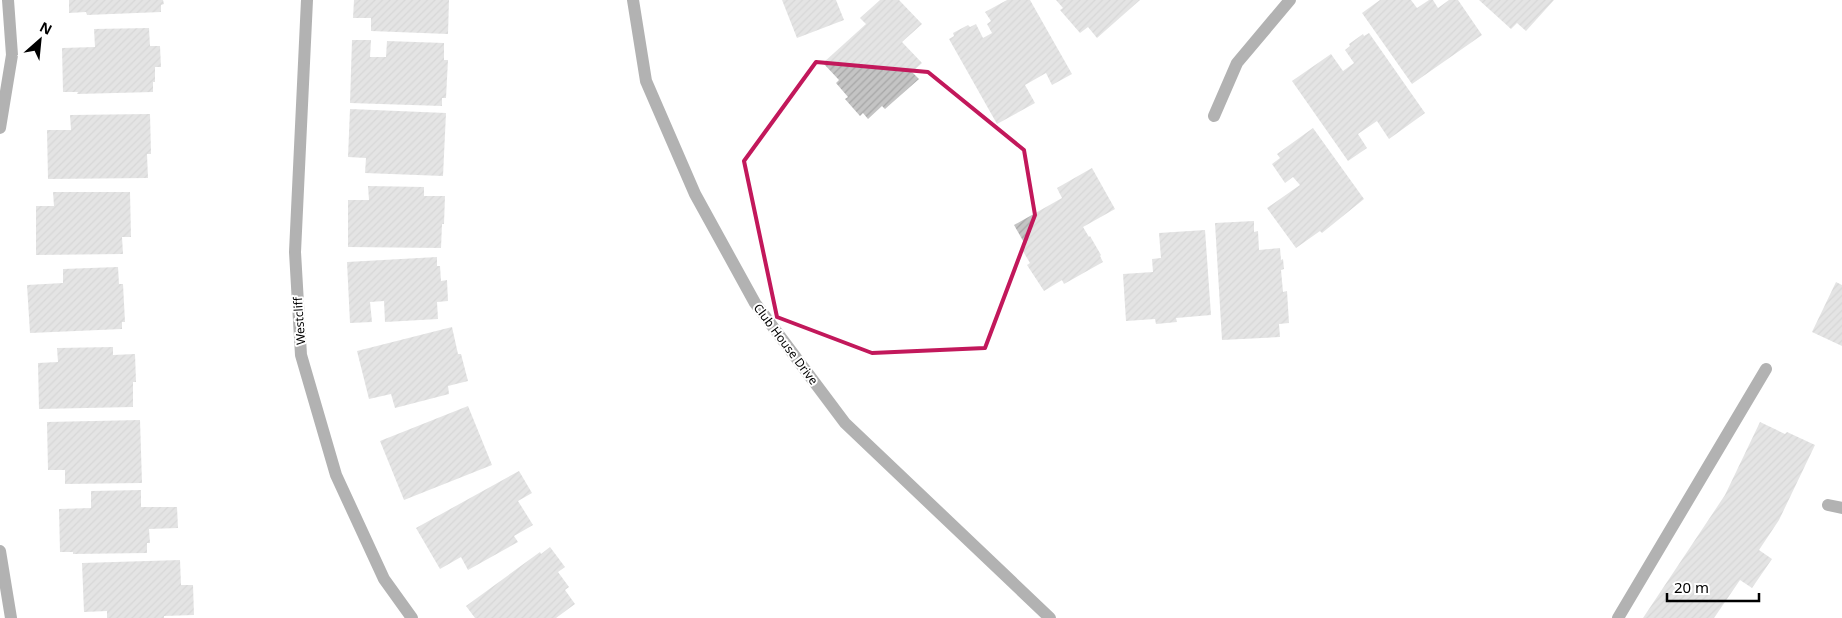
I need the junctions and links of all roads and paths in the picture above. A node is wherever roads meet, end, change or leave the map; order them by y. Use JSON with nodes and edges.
{"nodes":[{"id":1,"x":8,"y":0,"type":"edge"},
{"id":2,"x":308,"y":0,"type":"edge"},
{"id":3,"x":633,"y":0,"type":"edge"},
{"id":4,"x":1290,"y":0,"type":"edge"},
{"id":5,"x":1214,"y":116,"type":"dead end"},
{"id":6,"x":0,"y":128,"type":"edge"},
{"id":7,"x":1766,"y":369,"type":"dead end"},
{"id":8,"x":1828,"y":505,"type":"dead end"},
{"id":9,"x":1842,"y":508,"type":"edge"},
{"id":10,"x":0,"y":551,"type":"edge"},
{"id":11,"x":11,"y":618,"type":"edge"},
{"id":12,"x":412,"y":618,"type":"edge"},
{"id":13,"x":1050,"y":618,"type":"edge"},
{"id":14,"x":1618,"y":618,"type":"edge"}],
"edges":[{"from":1,"to":6,"type":"street"},
{"from":2,"to":12,"type":"street","name":"Westcliff"},
{"from":3,"to":13,"type":"street","name":"Club House Drive"},
{"from":4,"to":5,"type":"street"},
{"from":7,"to":14,"type":"street"},
{"from":8,"to":9,"type":"street"},
{"from":10,"to":11,"type":"street"}]}
